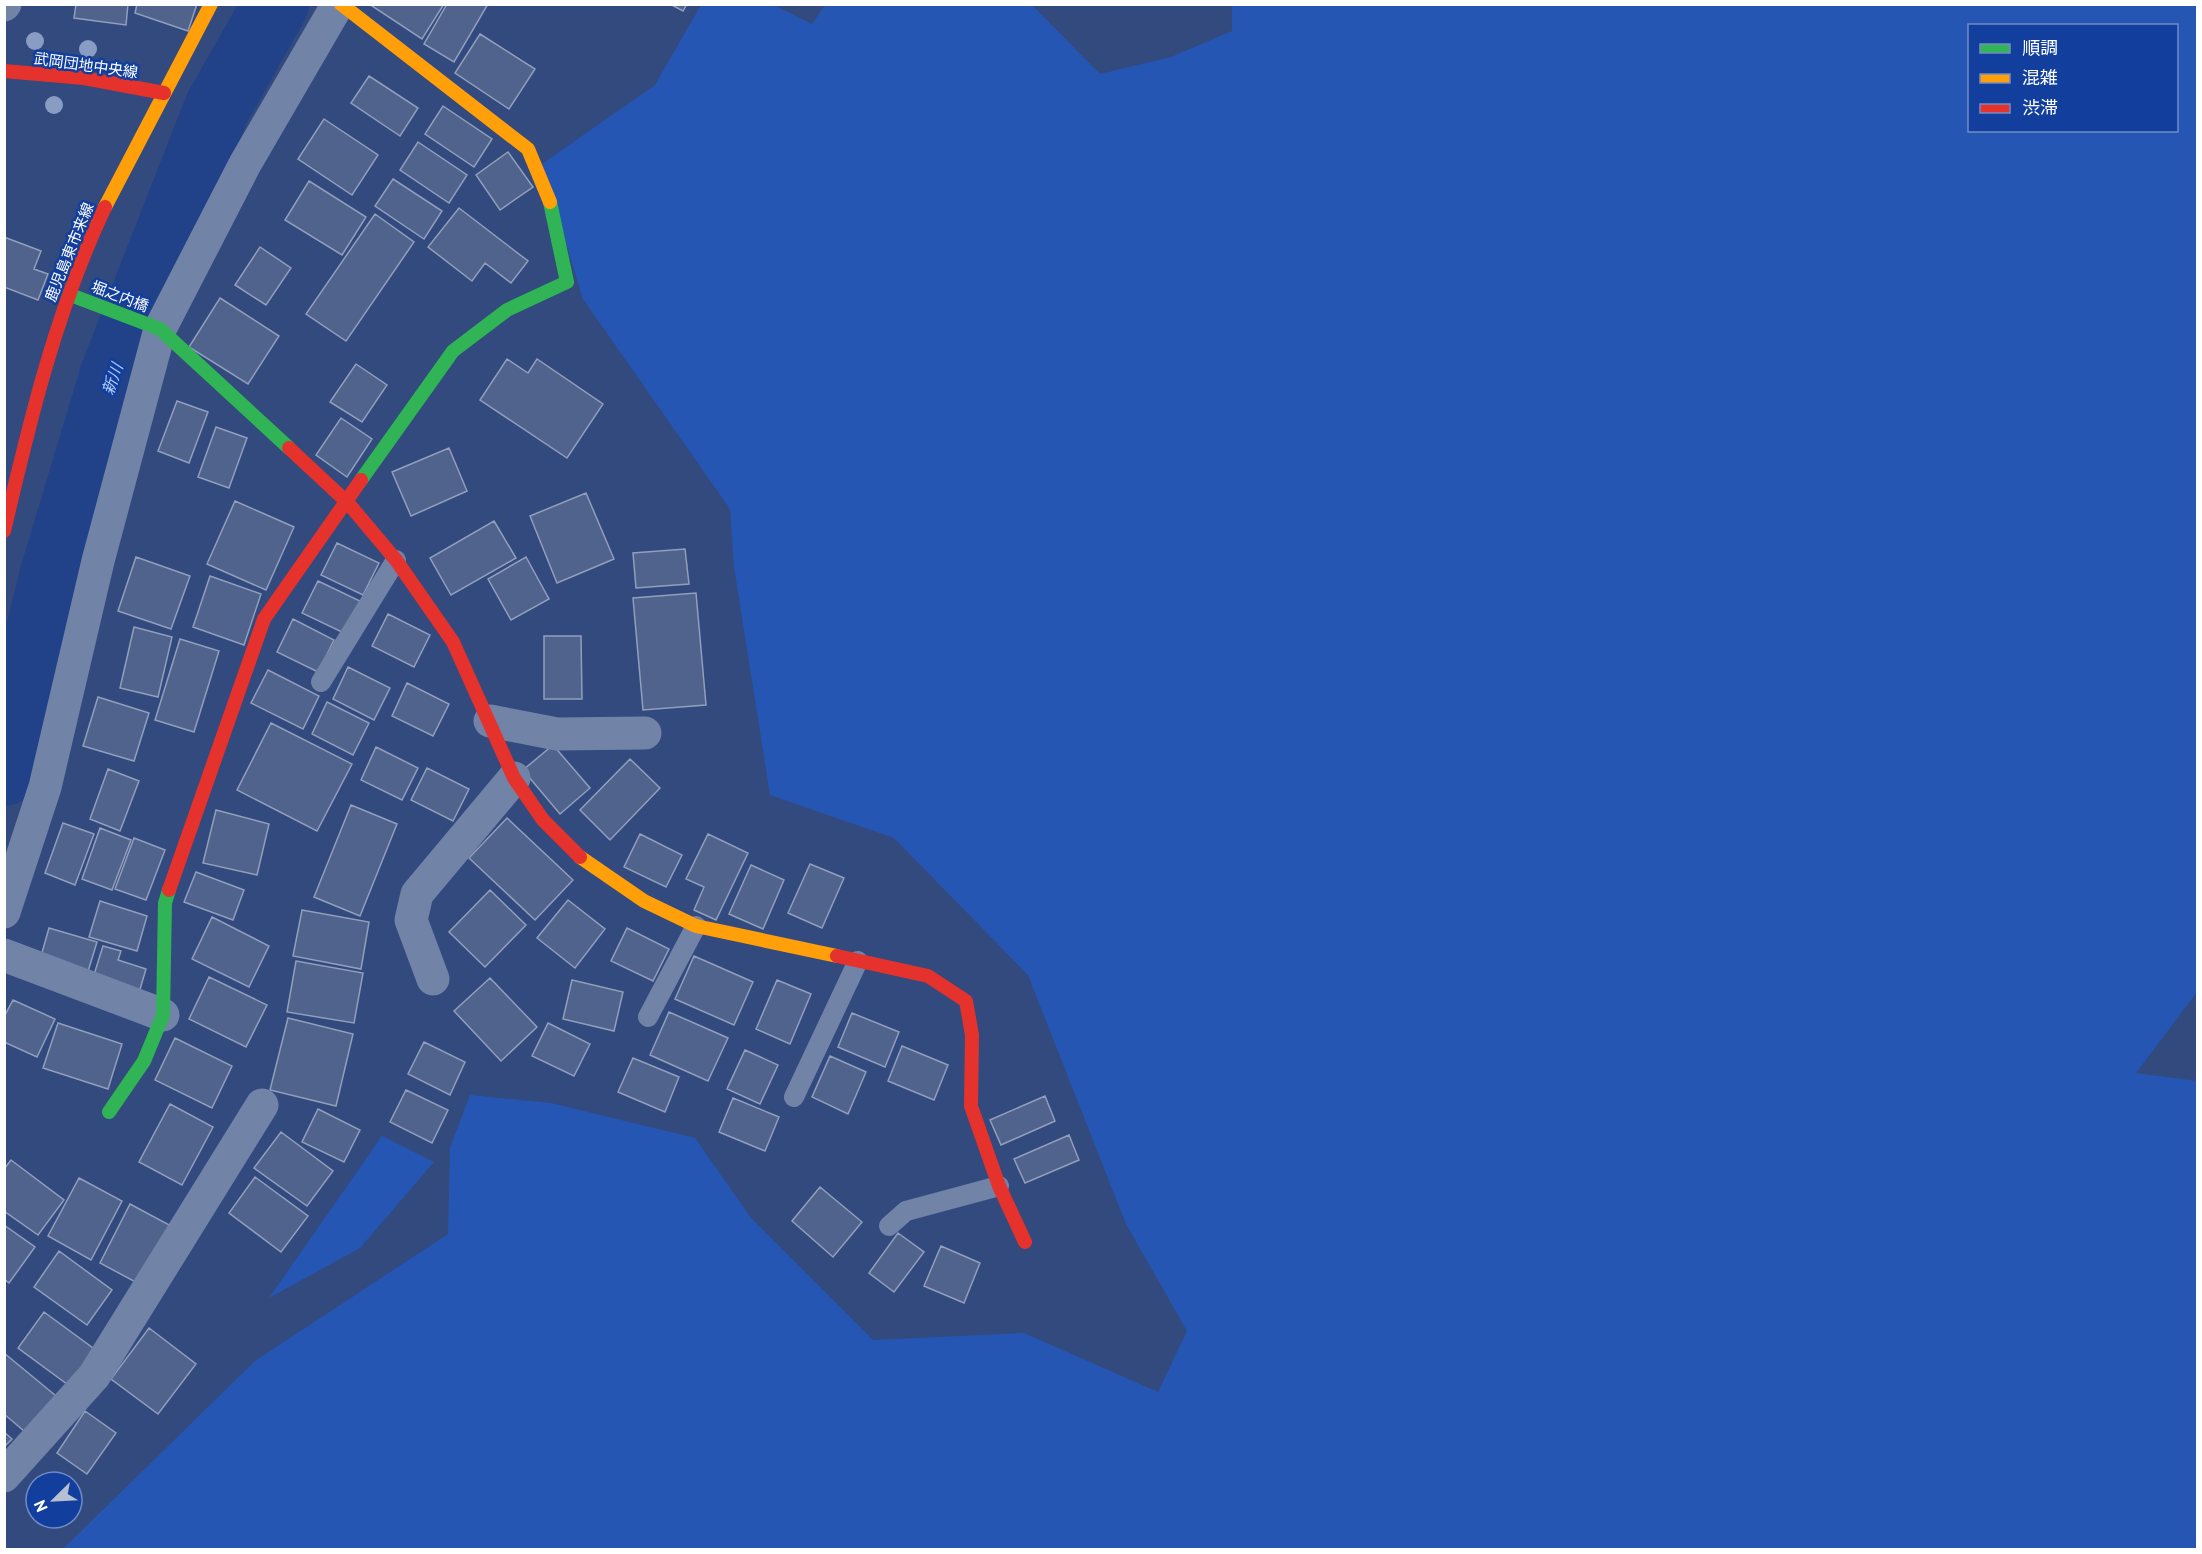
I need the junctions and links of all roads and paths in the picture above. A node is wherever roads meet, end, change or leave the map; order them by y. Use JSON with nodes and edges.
{"nodes":[{"id":1,"x":211,"y":4,"type":"edge"},
{"id":2,"x":339,"y":4,"type":"edge"},
{"id":3,"x":4,"y":71,"type":"edge"},
{"id":4,"x":164,"y":93,"type":"junction"},
{"id":5,"x":68,"y":294,"type":"junction"},
{"id":6,"x":160,"y":329,"type":"junction"},
{"id":7,"x":348,"y":503,"type":"junction"},
{"id":8,"x":4,"y":531,"type":"edge"},
{"id":9,"x":396,"y":560,"type":"junction"},
{"id":10,"x":321,"y":682,"type":"dead end"},
{"id":11,"x":490,"y":721,"type":"junction"},
{"id":12,"x":645,"y":733,"type":"dead end"},
{"id":13,"x":514,"y":778,"type":"junction"},
{"id":14,"x":4,"y":912,"type":"edge"},
{"id":15,"x":696,"y":926,"type":"junction"},
{"id":16,"x":4,"y":955,"type":"edge"},
{"id":17,"x":858,"y":961,"type":"junction"},
{"id":18,"x":433,"y":979,"type":"dead end"},
{"id":19,"x":163,"y":1016,"type":"junction"},
{"id":20,"x":648,"y":1017,"type":"dead end"},
{"id":21,"x":794,"y":1097,"type":"dead end"},
{"id":22,"x":262,"y":1105,"type":"dead end"},
{"id":23,"x":109,"y":1112,"type":"dead end"},
{"id":24,"x":999,"y":1186,"type":"junction"},
{"id":25,"x":889,"y":1226,"type":"dead end"},
{"id":26,"x":1025,"y":1242,"type":"dead end"},
{"id":27,"x":4,"y":1476,"type":"edge"}],
"edges":[{"from":1,"to":4,"type":"street","name":"鹿児島東市来線"},
{"from":2,"to":6,"type":"street"},
{"from":2,"to":7,"type":"street"},
{"from":3,"to":4,"type":"street","name":"武岡団地中央線"},
{"from":4,"to":5,"type":"street","name":"鹿児島東市来線"},
{"from":5,"to":6,"type":"street","name":"堀之内橋"},
{"from":5,"to":8,"type":"street","name":"鹿児島東市来線"},
{"from":6,"to":7,"type":"street"},
{"from":6,"to":14,"type":"street"},
{"from":7,"to":9,"type":"street"},
{"from":7,"to":19,"type":"street"},
{"from":9,"to":10,"type":"lane"},
{"from":9,"to":11,"type":"street"},
{"from":11,"to":12,"type":"street"},
{"from":11,"to":13,"type":"street"},
{"from":13,"to":15,"type":"street"},
{"from":13,"to":18,"type":"street"},
{"from":15,"to":17,"type":"street"},
{"from":15,"to":20,"type":"lane"},
{"from":16,"to":19,"type":"street"},
{"from":17,"to":21,"type":"lane"},
{"from":17,"to":24,"type":"street"},
{"from":19,"to":23,"type":"street"},
{"from":22,"to":27,"type":"street"},
{"from":24,"to":25,"type":"lane"},
{"from":24,"to":26,"type":"street"}]}
